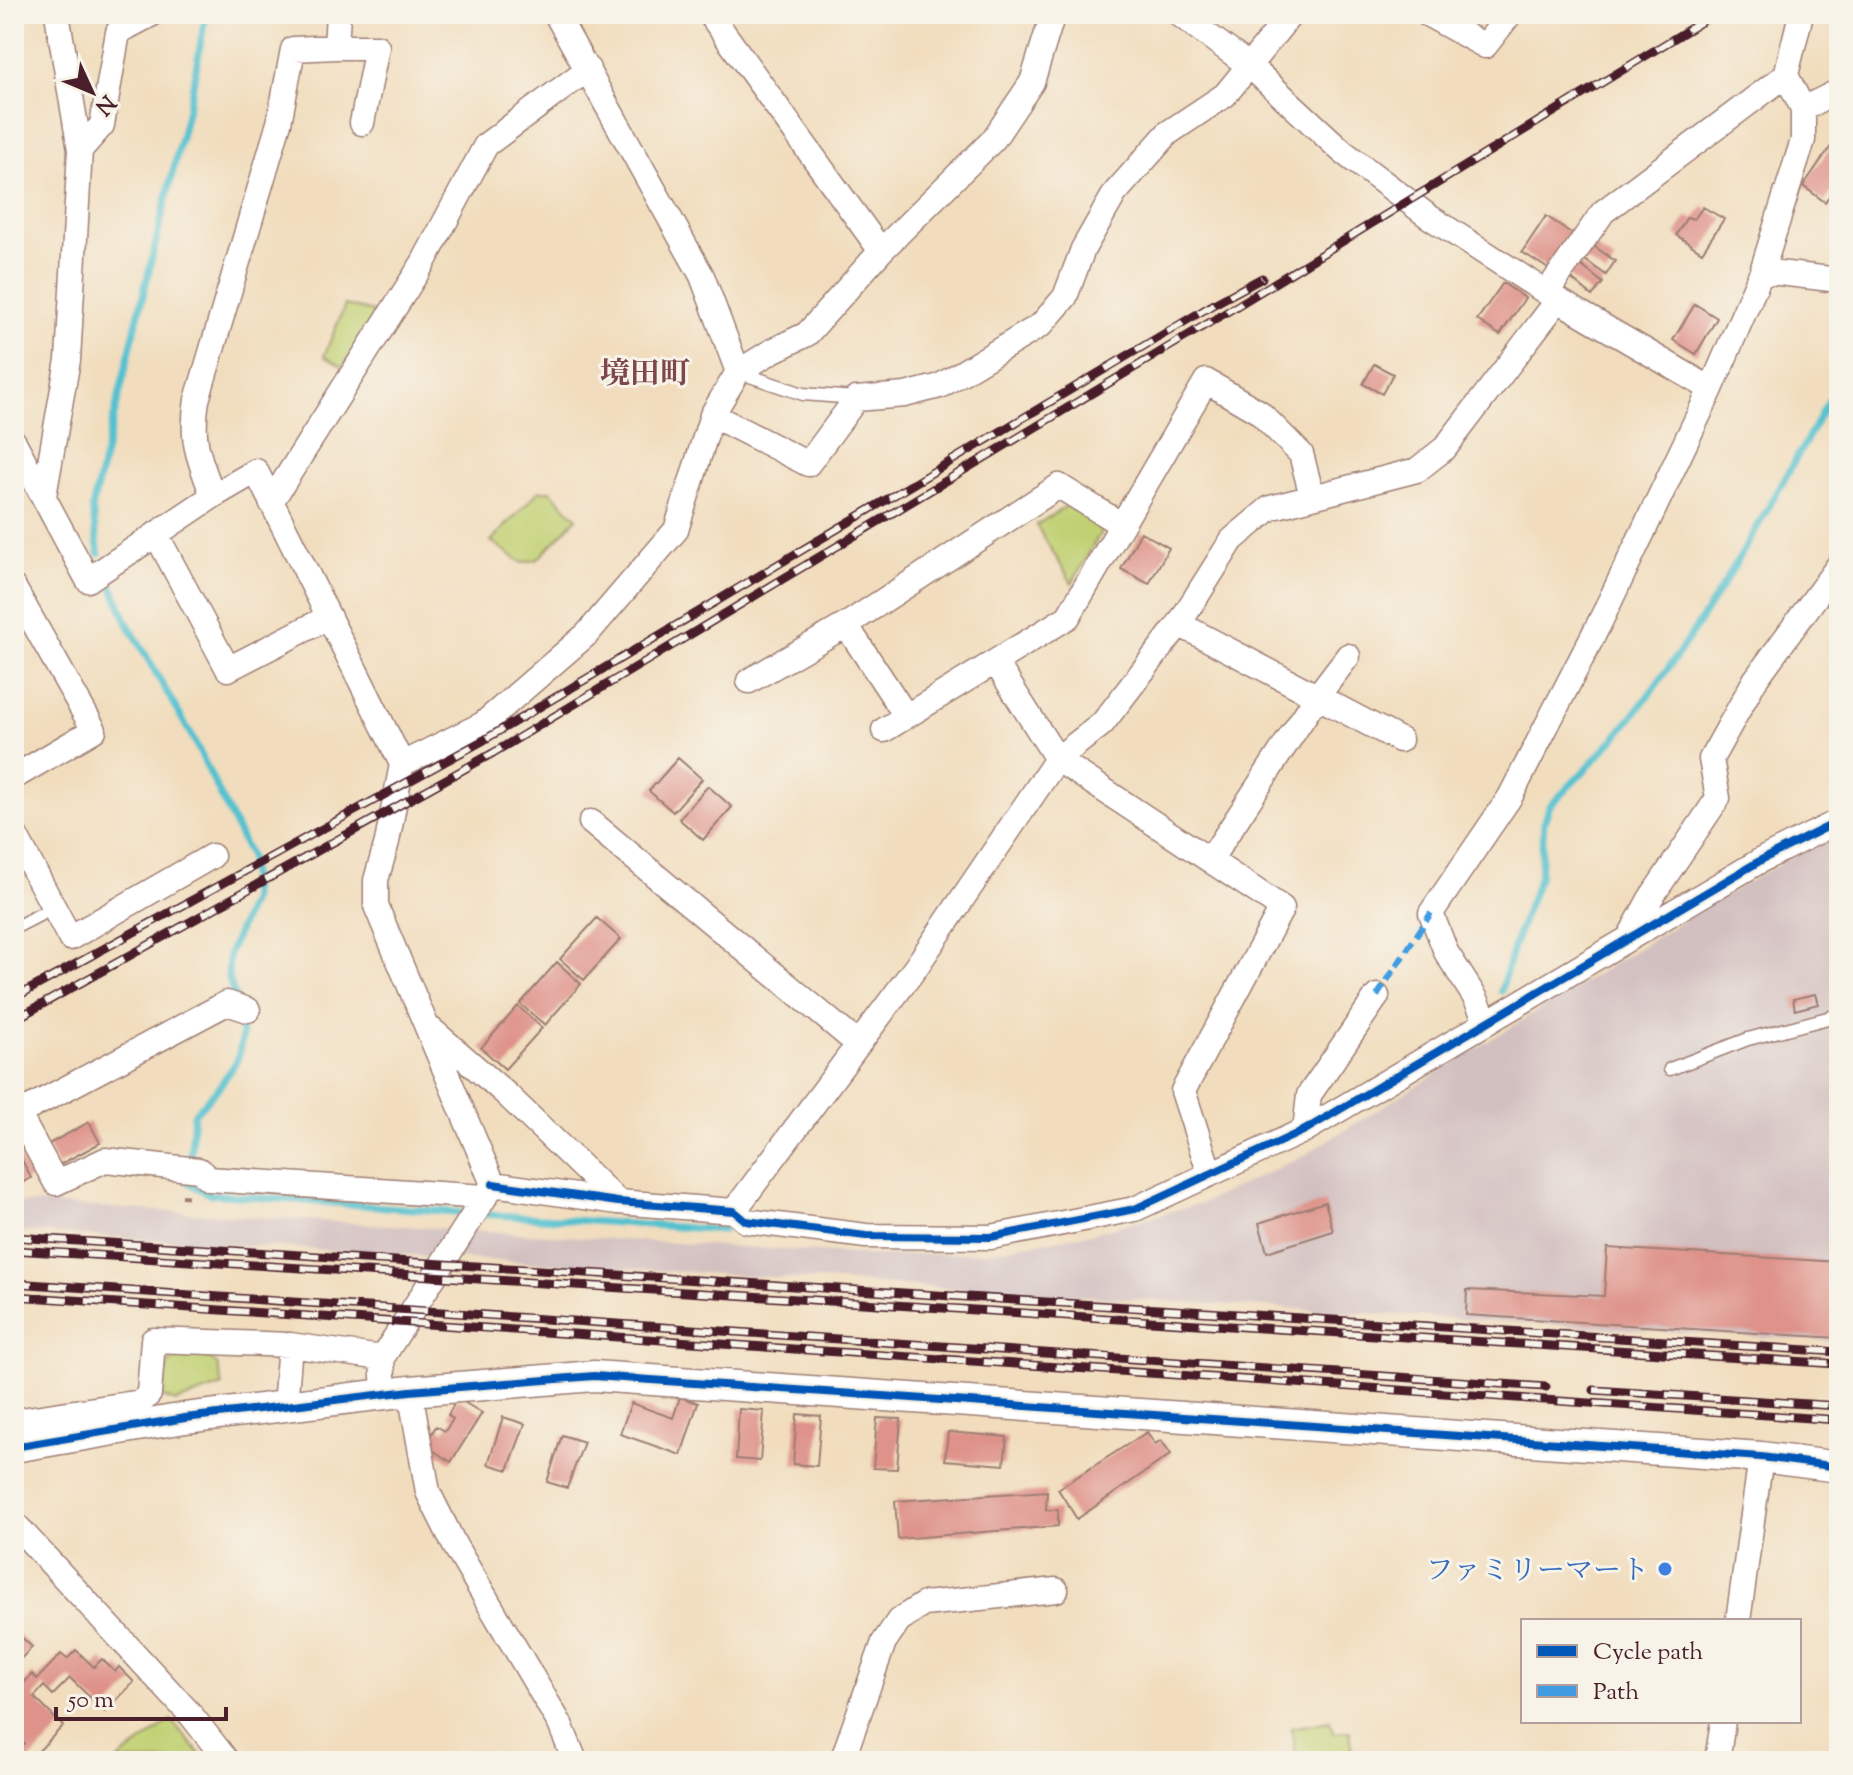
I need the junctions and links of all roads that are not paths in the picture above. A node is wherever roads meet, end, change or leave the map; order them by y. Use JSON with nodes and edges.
{"nodes":[{"id":1,"x":57,"y":14,"type":"edge"},
{"id":2,"x":152,"y":14,"type":"edge"},
{"id":3,"x":338,"y":14,"type":"edge"},
{"id":4,"x":556,"y":14,"type":"edge"},
{"id":5,"x":710,"y":14,"type":"edge"},
{"id":6,"x":1053,"y":14,"type":"edge"},
{"id":7,"x":1179,"y":14,"type":"edge"},
{"id":8,"x":1291,"y":14,"type":"edge"},
{"id":9,"x":1427,"y":14,"type":"edge"},
{"id":10,"x":1510,"y":14,"type":"edge"},
{"id":11,"x":1801,"y":14,"type":"edge"},
{"id":12,"x":336,"y":47,"type":"junction"},
{"id":13,"x":1251,"y":67,"type":"junction"},
{"id":14,"x":588,"y":69,"type":"junction"},
{"id":15,"x":1786,"y":75,"type":"junction"},
{"id":16,"x":1839,"y":91,"type":"edge"},
{"id":17,"x":1803,"y":109,"type":"junction"},
{"id":18,"x":362,"y":123,"type":"dead end"},
{"id":19,"x":80,"y":150,"type":"junction"},
{"id":20,"x":881,"y":251,"type":"junction"},
{"id":21,"x":1762,"y":271,"type":"junction"},
{"id":22,"x":1839,"y":280,"type":"edge"},
{"id":23,"x":1553,"y":296,"type":"junction"},
{"id":24,"x":738,"y":372,"type":"junction"},
{"id":25,"x":1711,"y":389,"type":"junction"},
{"id":26,"x":856,"y":399,"type":"junction"},
{"id":27,"x":712,"y":415,"type":"junction"},
{"id":28,"x":14,"y":442,"type":"edge"},
{"id":29,"x":44,"y":496,"type":"junction"},
{"id":30,"x":213,"y":496,"type":"junction"},
{"id":31,"x":1312,"y":496,"type":"junction"},
{"id":32,"x":271,"y":502,"type":"junction"},
{"id":33,"x":1122,"y":525,"type":"junction"},
{"id":34,"x":156,"y":534,"type":"junction"},
{"id":35,"x":1839,"y":565,"type":"edge"},
{"id":36,"x":14,"y":588,"type":"edge"},
{"id":37,"x":329,"y":617,"type":"junction"},
{"id":38,"x":1179,"y":624,"type":"junction"},
{"id":39,"x":846,"y":625,"type":"junction"},
{"id":40,"x":1348,"y":656,"type":"dead end"},
{"id":41,"x":996,"y":663,"type":"junction"},
{"id":42,"x":749,"y":681,"type":"dead end"},
{"id":43,"x":1316,"y":698,"type":"junction"},
{"id":44,"x":906,"y":716,"type":"junction"},
{"id":45,"x":884,"y":730,"type":"dead end"},
{"id":46,"x":1400,"y":740,"type":"dead end"},
{"id":47,"x":1057,"y":759,"type":"junction"},
{"id":48,"x":402,"y":764,"type":"junction"},
{"id":49,"x":14,"y":777,"type":"edge"},
{"id":50,"x":1839,"y":821,"type":"edge"},
{"id":51,"x":591,"y":822,"type":"dead end"},
{"id":52,"x":14,"y":833,"type":"edge"},
{"id":53,"x":212,"y":856,"type":"dead end"},
{"id":54,"x":1210,"y":860,"type":"junction"},
{"id":55,"x":53,"y":908,"type":"junction"},
{"id":56,"x":14,"y":928,"type":"edge"},
{"id":57,"x":1630,"y":936,"type":"junction"},
{"id":58,"x":1377,"y":996,"type":"dead end"},
{"id":59,"x":237,"y":1007,"type":"dead end"},
{"id":60,"x":1839,"y":1015,"type":"edge"},
{"id":61,"x":1486,"y":1021,"type":"junction"},
{"id":62,"x":425,"y":1025,"type":"junction"},
{"id":63,"x":858,"y":1044,"type":"junction"},
{"id":64,"x":1670,"y":1069,"type":"dead end"},
{"id":65,"x":16,"y":1116,"type":"edge"},
{"id":66,"x":1305,"y":1130,"type":"junction"},
{"id":67,"x":1210,"y":1174,"type":"junction"},
{"id":68,"x":489,"y":1191,"type":"junction"},
{"id":69,"x":618,"y":1202,"type":"junction"},
{"id":70,"x":734,"y":1211,"type":"junction"},
{"id":71,"x":290,"y":1345,"type":"junction"},
{"id":72,"x":382,"y":1358,"type":"junction"},
{"id":73,"x":397,"y":1393,"type":"junction"},
{"id":74,"x":285,"y":1406,"type":"junction"},
{"id":75,"x":14,"y":1421,"type":"edge"},
{"id":76,"x":14,"y":1447,"type":"edge"},
{"id":77,"x":1761,"y":1457,"type":"junction"},
{"id":78,"x":1839,"y":1467,"type":"edge"},
{"id":79,"x":14,"y":1523,"type":"edge"},
{"id":80,"x":1056,"y":1590,"type":"dead end"},
{"id":81,"x":1738,"y":1619,"type":"edge"},
{"id":82,"x":1723,"y":1723,"type":"edge"},
{"id":83,"x":227,"y":1761,"type":"edge"},
{"id":84,"x":575,"y":1761,"type":"edge"},
{"id":85,"x":842,"y":1761,"type":"edge"},
{"id":86,"x":1717,"y":1761,"type":"edge"}],
"edges":[{"from":1,"to":19,"type":"street"},
{"from":2,"to":19,"type":"street"},
{"from":3,"to":12,"type":"street"},
{"from":4,"to":14,"type":"street"},
{"from":5,"to":20,"type":"street"},
{"from":6,"to":20,"type":"street"},
{"from":7,"to":13,"type":"street"},
{"from":8,"to":13,"type":"street"},
{"from":9,"to":10,"type":"street"},
{"from":11,"to":15,"type":"street"},
{"from":12,"to":18,"type":"street"},
{"from":12,"to":30,"type":"street"},
{"from":13,"to":23,"type":"street"},
{"from":13,"to":26,"type":"street"},
{"from":14,"to":24,"type":"street"},
{"from":14,"to":32,"type":"street"},
{"from":15,"to":17,"type":"street"},
{"from":15,"to":23,"type":"street"},
{"from":16,"to":17,"type":"street"},
{"from":17,"to":21,"type":"street"},
{"from":19,"to":29,"type":"street"},
{"from":20,"to":24,"type":"street"},
{"from":21,"to":22,"type":"street"},
{"from":21,"to":25,"type":"street"},
{"from":23,"to":25,"type":"street"},
{"from":23,"to":31,"type":"street"},
{"from":24,"to":26,"type":"lane"},
{"from":24,"to":27,"type":"street"},
{"from":25,"to":61,"type":"street"},
{"from":26,"to":27,"type":"street"},
{"from":27,"to":48,"type":"street"},
{"from":28,"to":29,"type":"street"},
{"from":29,"to":34,"type":"street"},
{"from":30,"to":32,"type":"street"},
{"from":30,"to":34,"type":"street"},
{"from":31,"to":33,"type":"street"},
{"from":31,"to":38,"type":"street"},
{"from":32,"to":37,"type":"street"},
{"from":33,"to":39,"type":"street"},
{"from":33,"to":41,"type":"street"},
{"from":34,"to":37,"type":"street"},
{"from":35,"to":57,"type":"street"},
{"from":36,"to":49,"type":"street"},
{"from":37,"to":48,"type":"street"},
{"from":38,"to":43,"type":"street"},
{"from":38,"to":47,"type":"street"},
{"from":39,"to":42,"type":"street"},
{"from":39,"to":44,"type":"street"},
{"from":40,"to":43,"type":"street"},
{"from":41,"to":44,"type":"street"},
{"from":41,"to":47,"type":"street"},
{"from":43,"to":46,"type":"street"},
{"from":43,"to":54,"type":"street"},
{"from":44,"to":45,"type":"street"},
{"from":47,"to":54,"type":"street"},
{"from":47,"to":63,"type":"street"},
{"from":48,"to":62,"type":"street"},
{"from":50,"to":57,"type":"street"},
{"from":51,"to":63,"type":"street"},
{"from":52,"to":55,"type":"street"},
{"from":53,"to":55,"type":"street"},
{"from":54,"to":67,"type":"street"},
{"from":55,"to":56,"type":"lane"},
{"from":57,"to":61,"type":"street"},
{"from":58,"to":66,"type":"street"},
{"from":59,"to":65,"type":"street"},
{"from":60,"to":64,"type":"lane"},
{"from":61,"to":66,"type":"street"},
{"from":62,"to":68,"type":"street"},
{"from":62,"to":69,"type":"street"},
{"from":63,"to":70,"type":"street"},
{"from":65,"to":68,"type":"street"},
{"from":66,"to":67,"type":"street"},
{"from":67,"to":70,"type":"street"},
{"from":68,"to":69,"type":"street"},
{"from":68,"to":72,"type":"street"},
{"from":69,"to":70,"type":"street"},
{"from":71,"to":72,"type":"street"},
{"from":71,"to":74,"type":"street"},
{"from":71,"to":75,"type":"street"},
{"from":72,"to":73,"type":"street"},
{"from":73,"to":74,"type":"street"},
{"from":73,"to":77,"type":"street"},
{"from":73,"to":84,"type":"street"},
{"from":74,"to":76,"type":"street"},
{"from":77,"to":78,"type":"street"},
{"from":77,"to":81,"type":"street"},
{"from":79,"to":83,"type":"street"},
{"from":80,"to":85,"type":"street"},
{"from":82,"to":86,"type":"street"}]}
